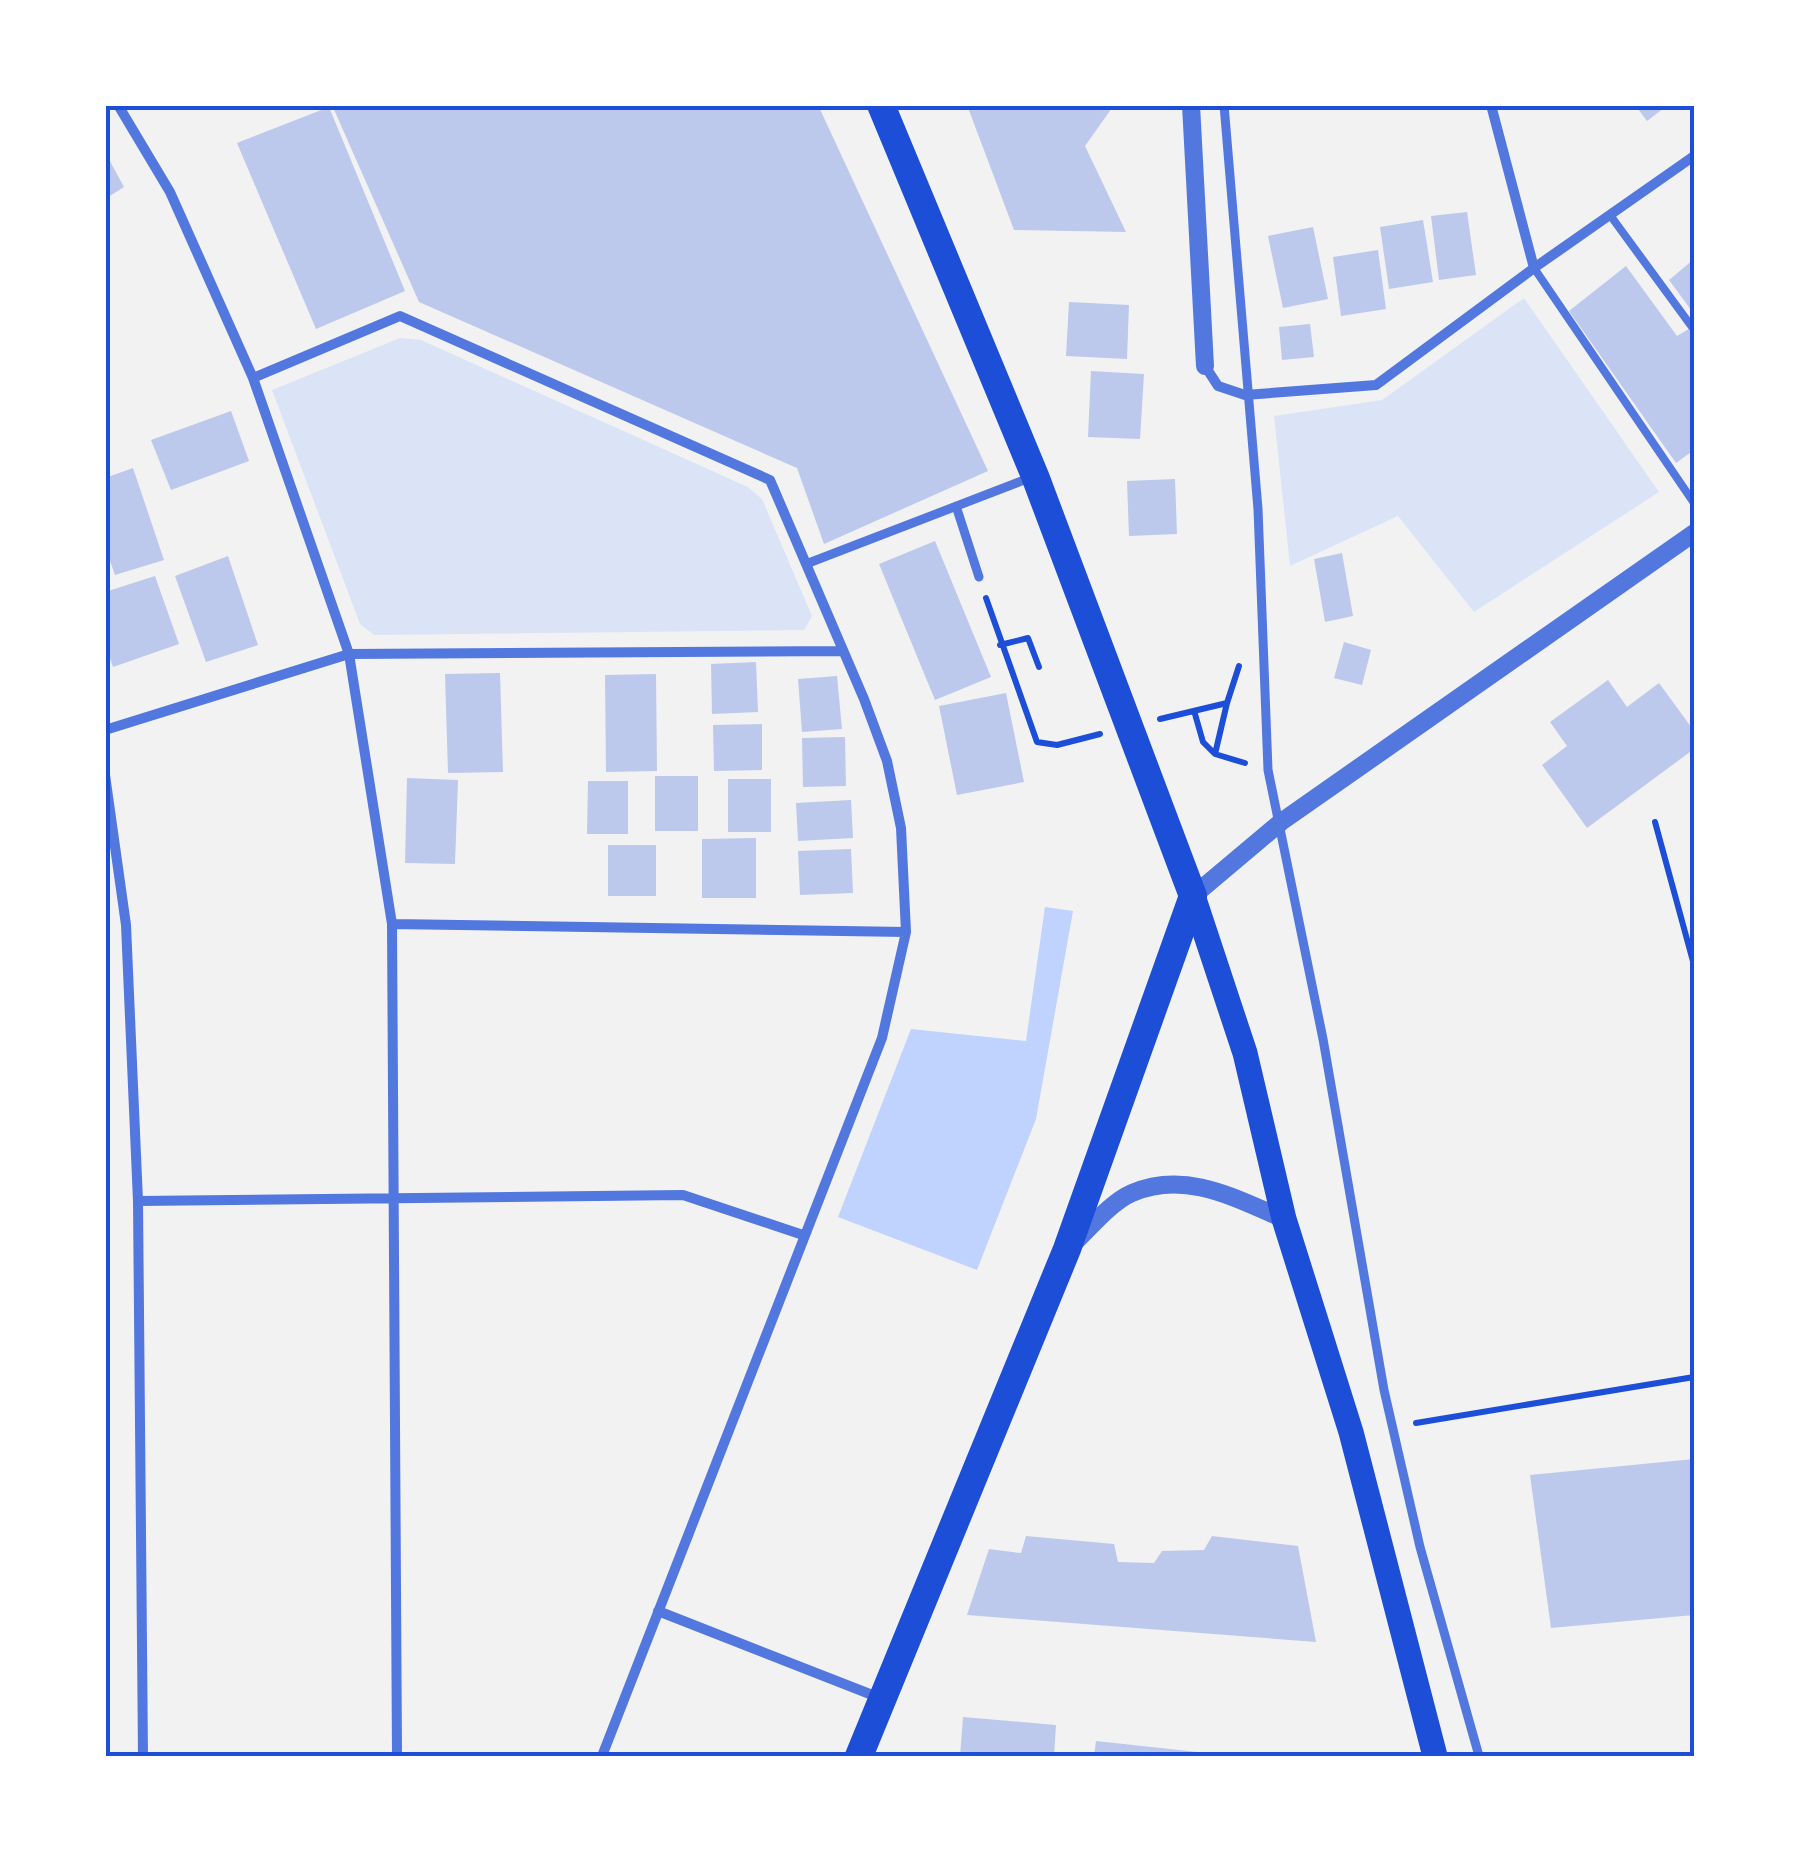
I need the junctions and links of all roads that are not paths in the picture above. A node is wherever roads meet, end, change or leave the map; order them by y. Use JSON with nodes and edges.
{"nodes":[{"id":1,"x":118,"y":105,"type":"edge"},
{"id":2,"x":880,"y":105,"type":"edge"},
{"id":3,"x":1191,"y":105,"type":"edge"},
{"id":4,"x":1224,"y":105,"type":"edge"},
{"id":5,"x":1491,"y":105,"type":"edge"},
{"id":6,"x":1694,"y":156,"type":"edge"},
{"id":7,"x":1610,"y":215,"type":"junction"},
{"id":8,"x":1534,"y":268,"type":"junction"},
{"id":9,"x":1692,"y":328,"type":"edge"},
{"id":10,"x":1205,"y":366,"type":"joint"},
{"id":11,"x":253,"y":378,"type":"junction"},
{"id":12,"x":1246,"y":395,"type":"junction"},
{"id":13,"x":1035,"y":476,"type":"junction"},
{"id":14,"x":1694,"y":503,"type":"edge"},
{"id":15,"x":956,"y":506,"type":"junction"},
{"id":16,"x":1694,"y":533,"type":"edge"},
{"id":17,"x":806,"y":564,"type":"junction"},
{"id":18,"x":979,"y":577,"type":"dead end"},
{"id":19,"x":842,"y":651,"type":"junction"},
{"id":20,"x":349,"y":654,"type":"junction"},
{"id":21,"x":105,"y":730,"type":"edge"},
{"id":22,"x":105,"y":775,"type":"edge"},
{"id":23,"x":1282,"y":822,"type":"junction"},
{"id":24,"x":1193,"y":896,"type":"junction"},
{"id":25,"x":392,"y":924,"type":"junction"},
{"id":26,"x":906,"y":932,"type":"junction"},
{"id":27,"x":396,"y":1196,"type":"junction"},
{"id":28,"x":138,"y":1201,"type":"junction"},
{"id":29,"x":1284,"y":1219,"type":"junction"},
{"id":30,"x":803,"y":1234,"type":"junction"},
{"id":31,"x":1067,"y":1249,"type":"junction"},
{"id":32,"x":658,"y":1611,"type":"junction"},
{"id":33,"x":881,"y":1698,"type":"junction"},
{"id":34,"x":143,"y":1756,"type":"edge"},
{"id":35,"x":397,"y":1756,"type":"edge"},
{"id":36,"x":602,"y":1756,"type":"edge"},
{"id":37,"x":860,"y":1756,"type":"edge"},
{"id":38,"x":1435,"y":1756,"type":"edge"},
{"id":39,"x":1479,"y":1756,"type":"edge"}],
"edges":[{"from":1,"to":11,"type":"street"},
{"from":2,"to":13,"type":"highway"},
{"from":3,"to":10,"type":"street"},
{"from":4,"to":12,"type":"street"},
{"from":5,"to":8,"type":"street"},
{"from":6,"to":7,"type":"street"},
{"from":7,"to":8,"type":"street"},
{"from":7,"to":9,"type":"lane"},
{"from":8,"to":12,"type":"street"},
{"from":8,"to":14,"type":"lane"},
{"from":10,"to":12,"type":"street"},
{"from":11,"to":17,"type":"street"},
{"from":11,"to":20,"type":"street"},
{"from":12,"to":23,"type":"street"},
{"from":13,"to":15,"type":"street"},
{"from":13,"to":24,"type":"highway"},
{"from":15,"to":17,"type":"street"},
{"from":15,"to":18,"type":"street"},
{"from":16,"to":23,"type":"street"},
{"from":17,"to":19,"type":"street"},
{"from":19,"to":20,"type":"street"},
{"from":19,"to":26,"type":"street"},
{"from":20,"to":21,"type":"street"},
{"from":20,"to":25,"type":"street"},
{"from":22,"to":28,"type":"street"},
{"from":23,"to":24,"type":"street"},
{"from":23,"to":39,"type":"street"},
{"from":24,"to":29,"type":"main road"},
{"from":24,"to":31,"type":"highway"},
{"from":25,"to":26,"type":"street"},
{"from":25,"to":27,"type":"street"},
{"from":26,"to":30,"type":"street"},
{"from":27,"to":28,"type":"street"},
{"from":27,"to":30,"type":"street"},
{"from":27,"to":35,"type":"street"},
{"from":28,"to":34,"type":"street"},
{"from":29,"to":31,"type":"street"},
{"from":29,"to":38,"type":"main road"},
{"from":30,"to":32,"type":"street"},
{"from":31,"to":33,"type":"highway"},
{"from":32,"to":33,"type":"street"},
{"from":32,"to":36,"type":"street"},
{"from":33,"to":37,"type":"highway"}]}
